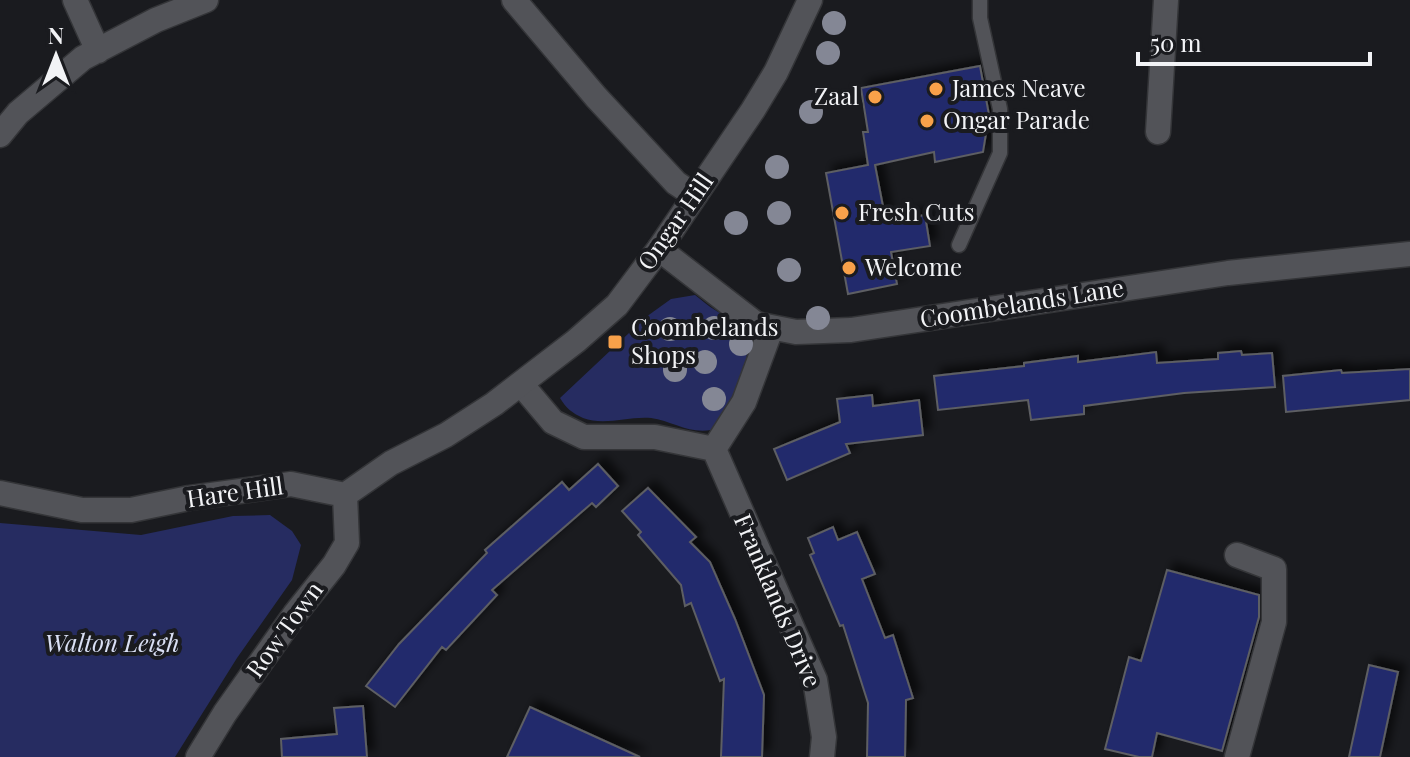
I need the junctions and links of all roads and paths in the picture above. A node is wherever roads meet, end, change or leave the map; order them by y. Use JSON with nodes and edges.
{"nodes":[{"id":1,"x":75,"y":0,"type":"edge"},
{"id":2,"x":206,"y":0,"type":"edge"},
{"id":3,"x":514,"y":0,"type":"edge"},
{"id":4,"x":810,"y":0,"type":"edge"},
{"id":5,"x":980,"y":0,"type":"edge"},
{"id":6,"x":1166,"y":0,"type":"edge"},
{"id":7,"x":98,"y":51,"type":"junction"},
{"id":8,"x":1158,"y":132,"type":"dead end"},
{"id":9,"x":0,"y":135,"type":"edge"},
{"id":10,"x":694,"y":195,"type":"junction"},
{"id":11,"x":959,"y":245,"type":"dead end"},
{"id":12,"x":659,"y":249,"type":"junction"},
{"id":13,"x":1410,"y":254,"type":"edge"},
{"id":14,"x":771,"y":329,"type":"junction"},
{"id":15,"x":521,"y":384,"type":"junction"},
{"id":16,"x":714,"y":449,"type":"junction"},
{"id":17,"x":0,"y":493,"type":"edge"},
{"id":18,"x":345,"y":495,"type":"junction"},
{"id":19,"x":1237,"y":555,"type":"dead end"},
{"id":20,"x":198,"y":757,"type":"edge"},
{"id":21,"x":822,"y":757,"type":"edge"},
{"id":22,"x":1237,"y":757,"type":"edge"}],
"edges":[{"from":1,"to":7,"type":"street"},
{"from":2,"to":7,"type":"street"},
{"from":3,"to":10,"type":"street"},
{"from":4,"to":10,"type":"street","name":"Ongar Hill"},
{"from":5,"to":11,"type":"lane"},
{"from":6,"to":8,"type":"street"},
{"from":7,"to":9,"type":"street"},
{"from":10,"to":12,"type":"street","name":"Ongar Hill"},
{"from":12,"to":14,"type":"street","name":"Coombelands Lane"},
{"from":12,"to":15,"type":"street","name":"Ongar Hill"},
{"from":13,"to":14,"type":"street","name":"Coombelands Lane"},
{"from":14,"to":16,"type":"street"},
{"from":15,"to":16,"type":"street"},
{"from":15,"to":18,"type":"street","name":"Ongar Hill"},
{"from":16,"to":21,"type":"street","name":"Franklands Drive"},
{"from":17,"to":18,"type":"street","name":"Hare Hill"},
{"from":18,"to":20,"type":"street","name":"Row Town"},
{"from":19,"to":22,"type":"street"}]}
